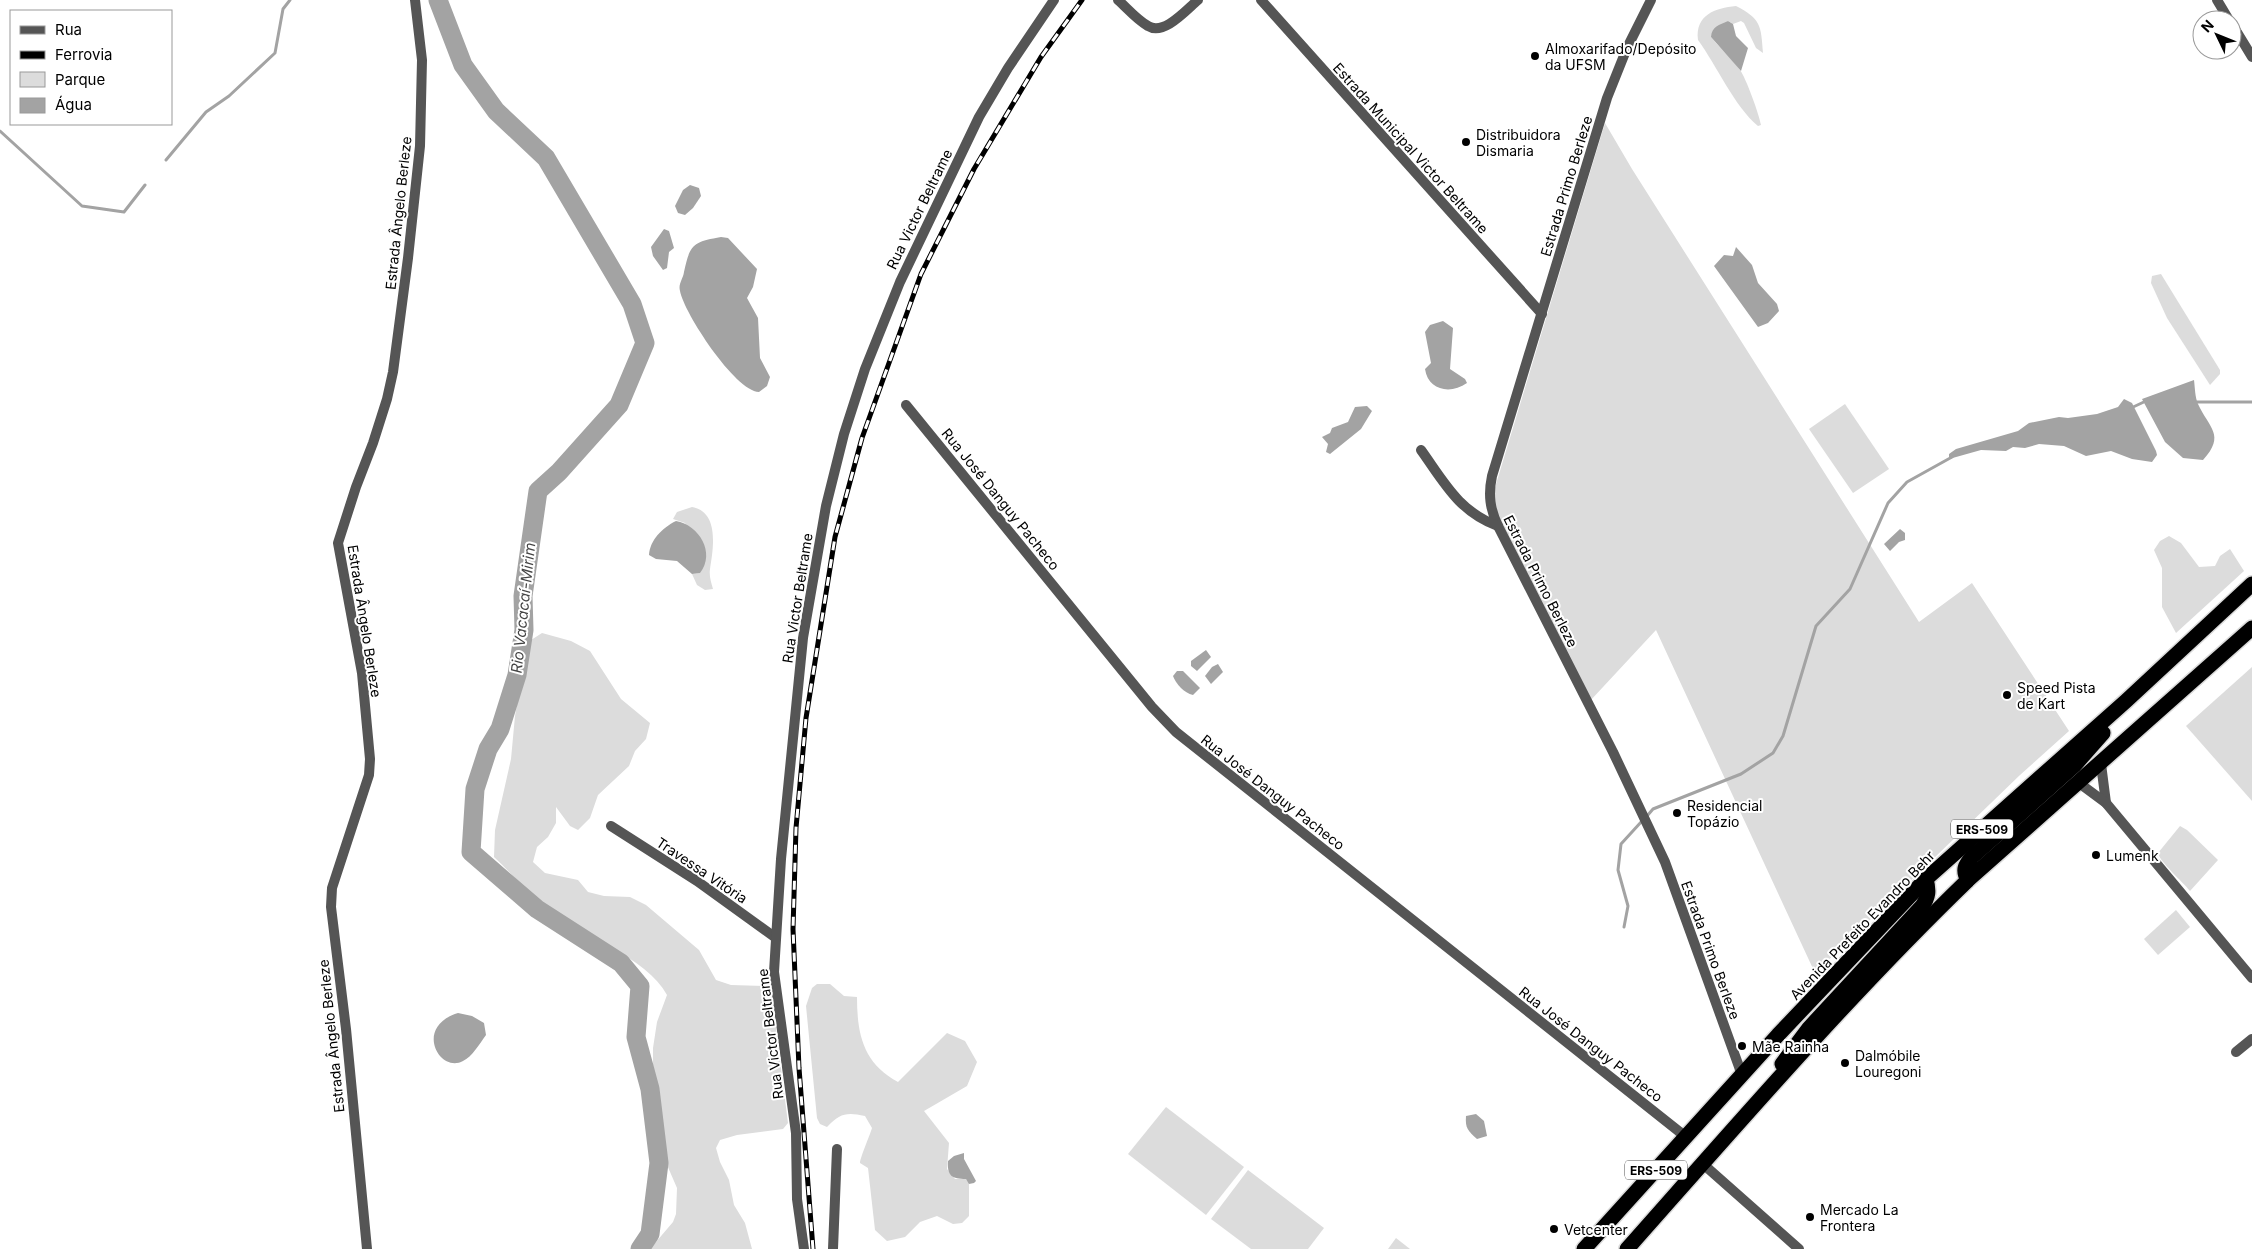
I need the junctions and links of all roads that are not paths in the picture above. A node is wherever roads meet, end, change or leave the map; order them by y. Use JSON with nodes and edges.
{"nodes":[{"id":1,"x":414,"y":0,"type":"edge"},
{"id":2,"x":1054,"y":0,"type":"edge"},
{"id":3,"x":1118,"y":0,"type":"edge"},
{"id":4,"x":1198,"y":0,"type":"edge"},
{"id":5,"x":1261,"y":0,"type":"edge"},
{"id":6,"x":1651,"y":0,"type":"edge"},
{"id":7,"x":2242,"y":40,"type":"edge"},
{"id":8,"x":2252,"y":57,"type":"edge"},
{"id":9,"x":1542,"y":314,"type":"junction"},
{"id":10,"x":906,"y":406,"type":"dead end"},
{"id":11,"x":1421,"y":450,"type":"dead end"},
{"id":12,"x":1498,"y":526,"type":"junction"},
{"id":13,"x":2252,"y":584,"type":"edge"},
{"id":14,"x":2252,"y":628,"type":"edge"},
{"id":15,"x":2126,"y":701,"type":"junction"},
{"id":16,"x":2101,"y":764,"type":"junction"},
{"id":17,"x":2079,"y":783,"type":"junction"},
{"id":18,"x":2106,"y":803,"type":"junction"},
{"id":19,"x":611,"y":826,"type":"dead end"},
{"id":20,"x":1926,"y":879,"type":"junction"},
{"id":21,"x":1968,"y":880,"type":"junction"},
{"id":22,"x":776,"y":938,"type":"junction"},
{"id":23,"x":2252,"y":978,"type":"edge"},
{"id":24,"x":2252,"y":1039,"type":"edge"},
{"id":25,"x":2236,"y":1052,"type":"dead end"},
{"id":26,"x":1742,"y":1075,"type":"junction"},
{"id":27,"x":1759,"y":1101,"type":"junction"},
{"id":28,"x":1686,"y":1137,"type":"junction"},
{"id":29,"x":837,"y":1149,"type":"dead end"},
{"id":30,"x":1703,"y":1164,"type":"junction"},
{"id":31,"x":367,"y":1249,"type":"edge"},
{"id":32,"x":804,"y":1249,"type":"edge"},
{"id":33,"x":833,"y":1249,"type":"edge"},
{"id":34,"x":1584,"y":1249,"type":"edge"},
{"id":35,"x":1628,"y":1249,"type":"edge"},
{"id":36,"x":1799,"y":1249,"type":"edge"}],
"edges":[{"from":1,"to":31,"type":"street","name":"Estrada Ângelo Berleze"},
{"from":2,"to":22,"type":"street","name":"Rua Victor Beltrame"},
{"from":3,"to":4,"type":"street"},
{"from":5,"to":9,"type":"street","name":"Estrada Municipal Victor Beltrame"},
{"from":6,"to":9,"type":"street","name":"Estrada Primo Berleze"},
{"from":7,"to":8,"type":"street"},
{"from":9,"to":12,"type":"street","name":"Estrada Primo Berleze"},
{"from":10,"to":28,"type":"street","name":"Rua José Danguy Pacheco"},
{"from":11,"to":12,"type":"street"},
{"from":12,"to":26,"type":"street","name":"Estrada Primo Berleze"},
{"from":13,"to":15,"type":"highway","name":"Avenida Prefeito Evandro Behr","number":"ERS-509"},
{"from":14,"to":16,"type":"highway","number":"ERS-509"},
{"from":15,"to":20,"type":"highway","name":"Avenida Prefeito Evandro Behr","number":"ERS-509"},
{"from":15,"to":21,"type":"highway"},
{"from":16,"to":17,"type":"highway","number":"ERS-509"},
{"from":16,"to":18,"type":"street"},
{"from":17,"to":18,"type":"street"},
{"from":17,"to":21,"type":"highway","number":"ERS-509"},
{"from":18,"to":23,"type":"street"},
{"from":19,"to":22,"type":"street","name":"Travessa Vitória"},
{"from":20,"to":26,"type":"highway","name":"Avenida Prefeito Evandro Behr","number":"ERS-509"},
{"from":20,"to":27,"type":"highway"},
{"from":21,"to":27,"type":"highway","number":"ERS-509"},
{"from":22,"to":32,"type":"street","name":"Rua Victor Beltrame"},
{"from":24,"to":25,"type":"street"},
{"from":26,"to":28,"type":"highway","name":"Avenida Prefeito Evandro Behr","number":"ERS-509"},
{"from":27,"to":30,"type":"highway","number":"ERS-509"},
{"from":28,"to":34,"type":"highway","name":"Avenida Prefeito Evandro Behr","number":"ERS-509"},
{"from":29,"to":33,"type":"street"},
{"from":30,"to":35,"type":"highway","number":"ERS-509"},
{"from":30,"to":36,"type":"street"}]}
